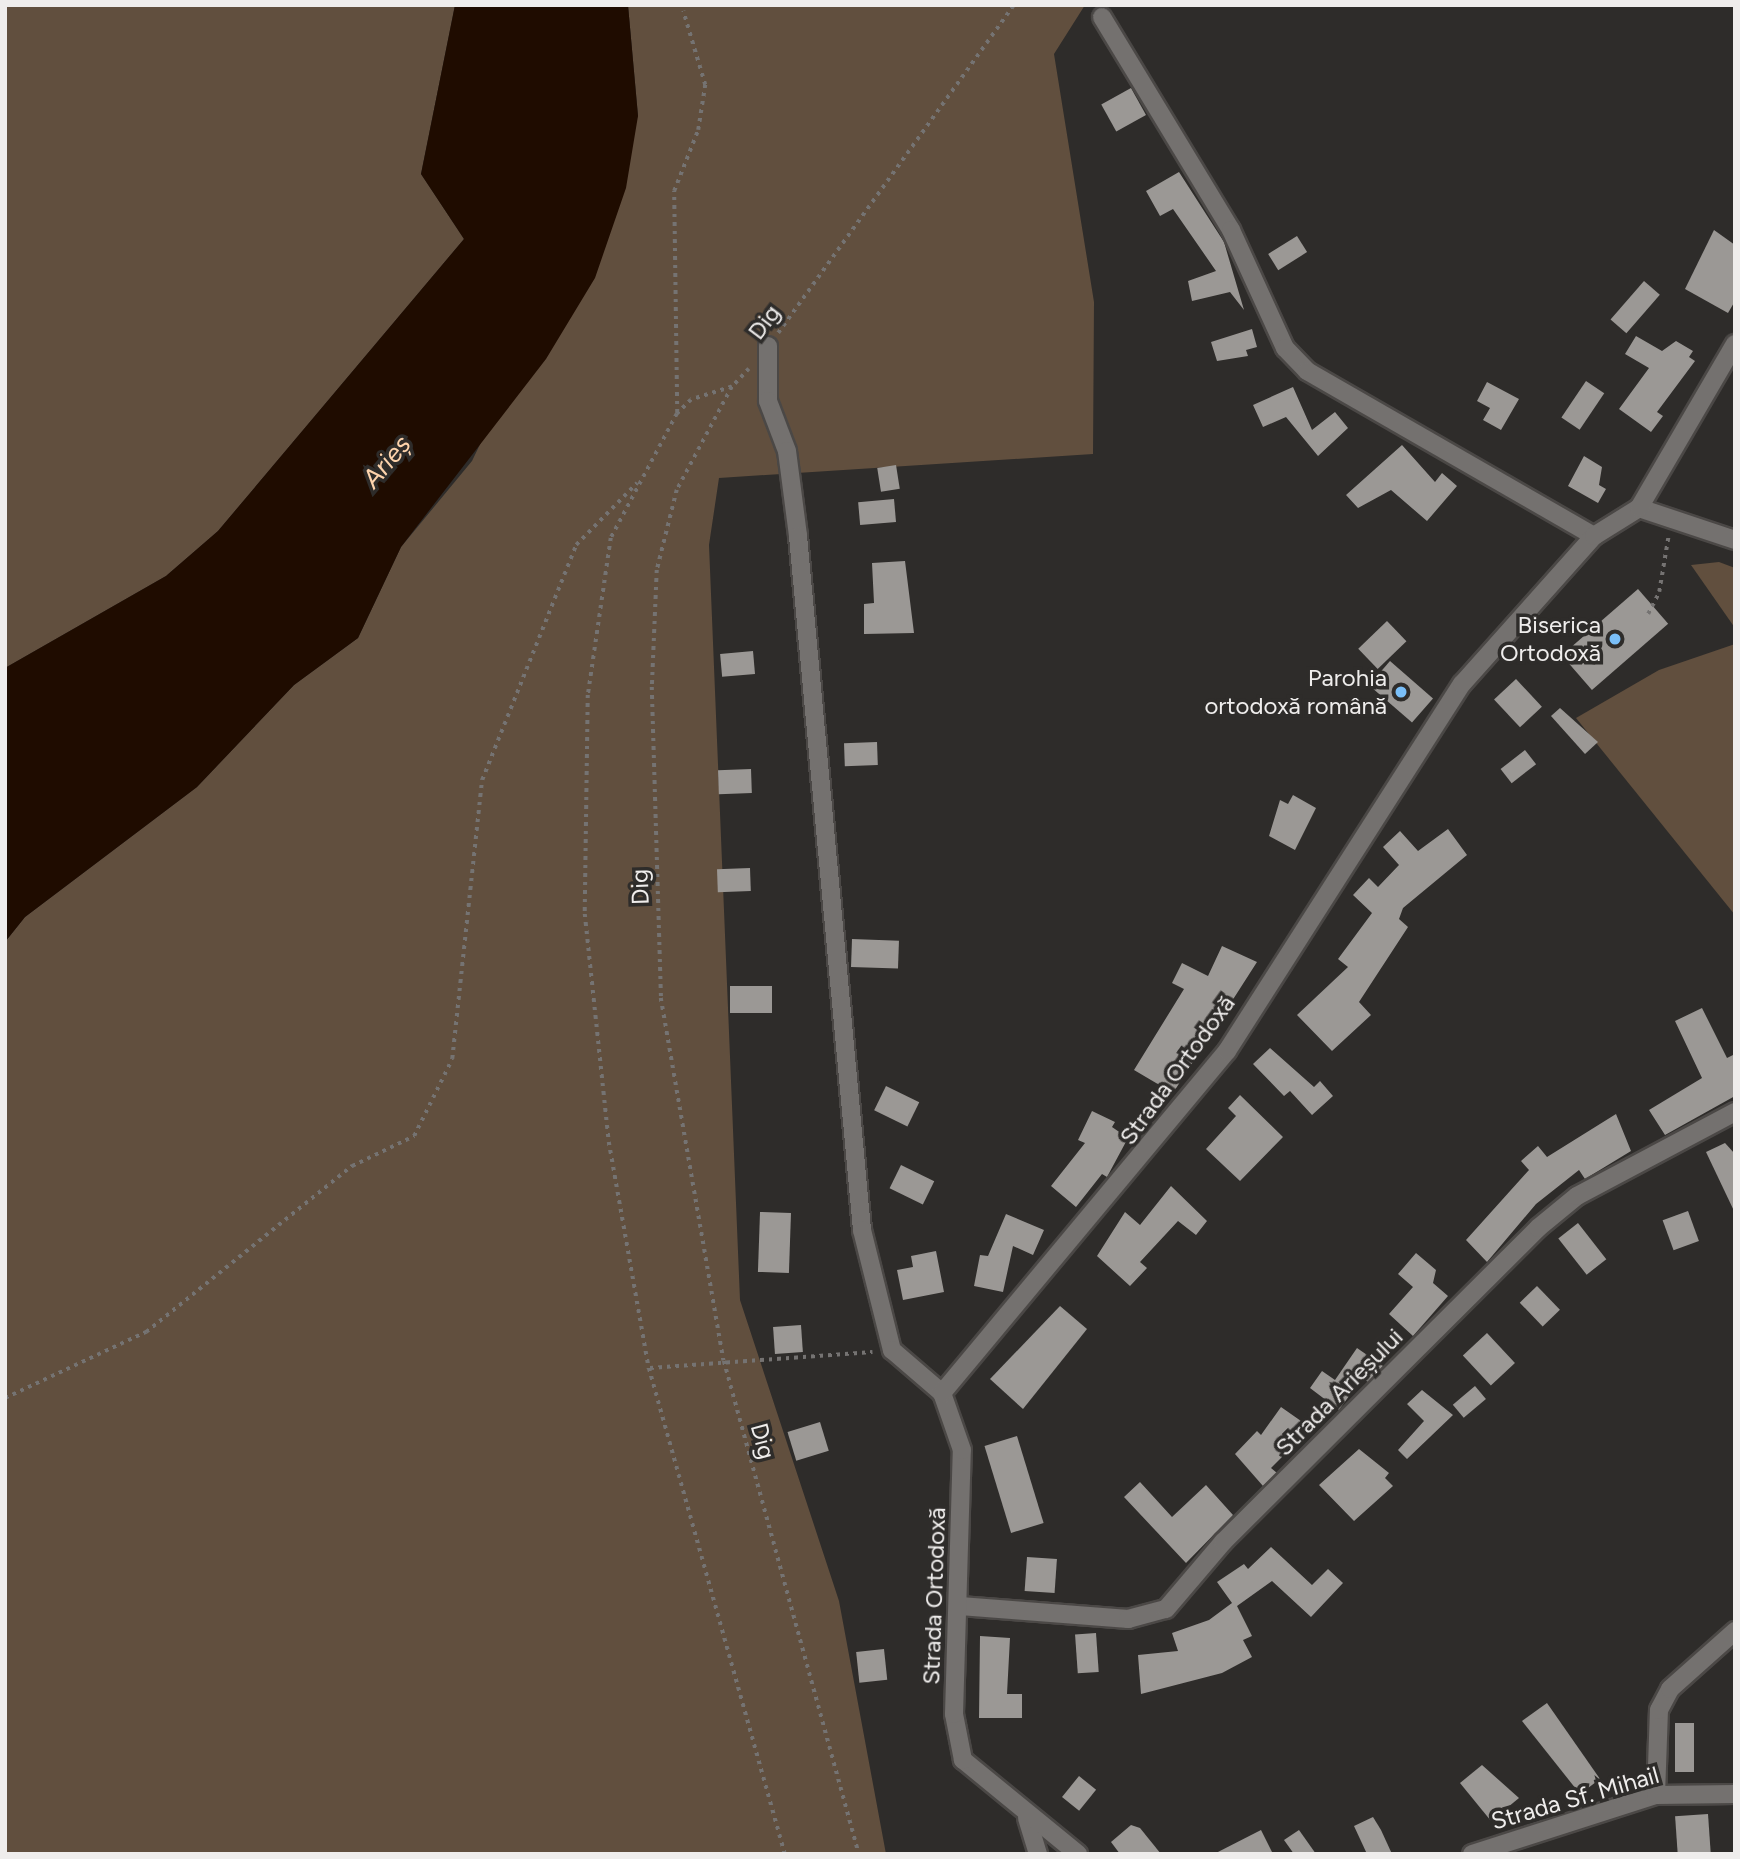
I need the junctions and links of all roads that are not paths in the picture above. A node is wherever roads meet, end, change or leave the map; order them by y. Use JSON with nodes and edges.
{"nodes":[{"id":1,"x":1102,"y":17,"type":"dead end"},
{"id":2,"x":1735,"y":344,"type":"edge"},
{"id":3,"x":768,"y":346,"type":"road end"},
{"id":4,"x":1639,"y":508,"type":"junction"},
{"id":5,"x":1594,"y":536,"type":"junction"},
{"id":6,"x":1735,"y":540,"type":"edge"},
{"id":7,"x":1735,"y":1112,"type":"edge"},
{"id":8,"x":942,"y":1393,"type":"junction"},
{"id":9,"x":960,"y":1605,"type":"junction"},
{"id":10,"x":1735,"y":1632,"type":"edge"},
{"id":11,"x":1735,"y":1794,"type":"edge"},
{"id":12,"x":1656,"y":1795,"type":"junction"},
{"id":13,"x":1027,"y":1818,"type":"junction"},
{"id":14,"x":1038,"y":1854,"type":"edge"},
{"id":15,"x":1078,"y":1854,"type":"edge"},
{"id":16,"x":1472,"y":1854,"type":"edge"}],
"edges":[{"from":1,"to":5,"type":"street"},
{"from":2,"to":4,"type":"street","name":"Strada Ortodoxă"},
{"from":3,"to":8,"type":"street"},
{"from":4,"to":5,"type":"street","name":"Strada Ortodoxă"},
{"from":4,"to":6,"type":"street"},
{"from":5,"to":8,"type":"street","name":"Strada Ortodoxă"},
{"from":7,"to":9,"type":"street","name":"Strada Arieșului"},
{"from":8,"to":9,"type":"street","name":"Strada Ortodoxă"},
{"from":9,"to":13,"type":"street","name":"Strada Ortodoxă"},
{"from":10,"to":12,"type":"street"},
{"from":11,"to":12,"type":"street","name":"Strada Sf. Mihail"},
{"from":12,"to":16,"type":"street","name":"Strada Sf. Mihail"},
{"from":13,"to":14,"type":"street"},
{"from":13,"to":15,"type":"street","name":"Strada Ortodoxă"}]}
